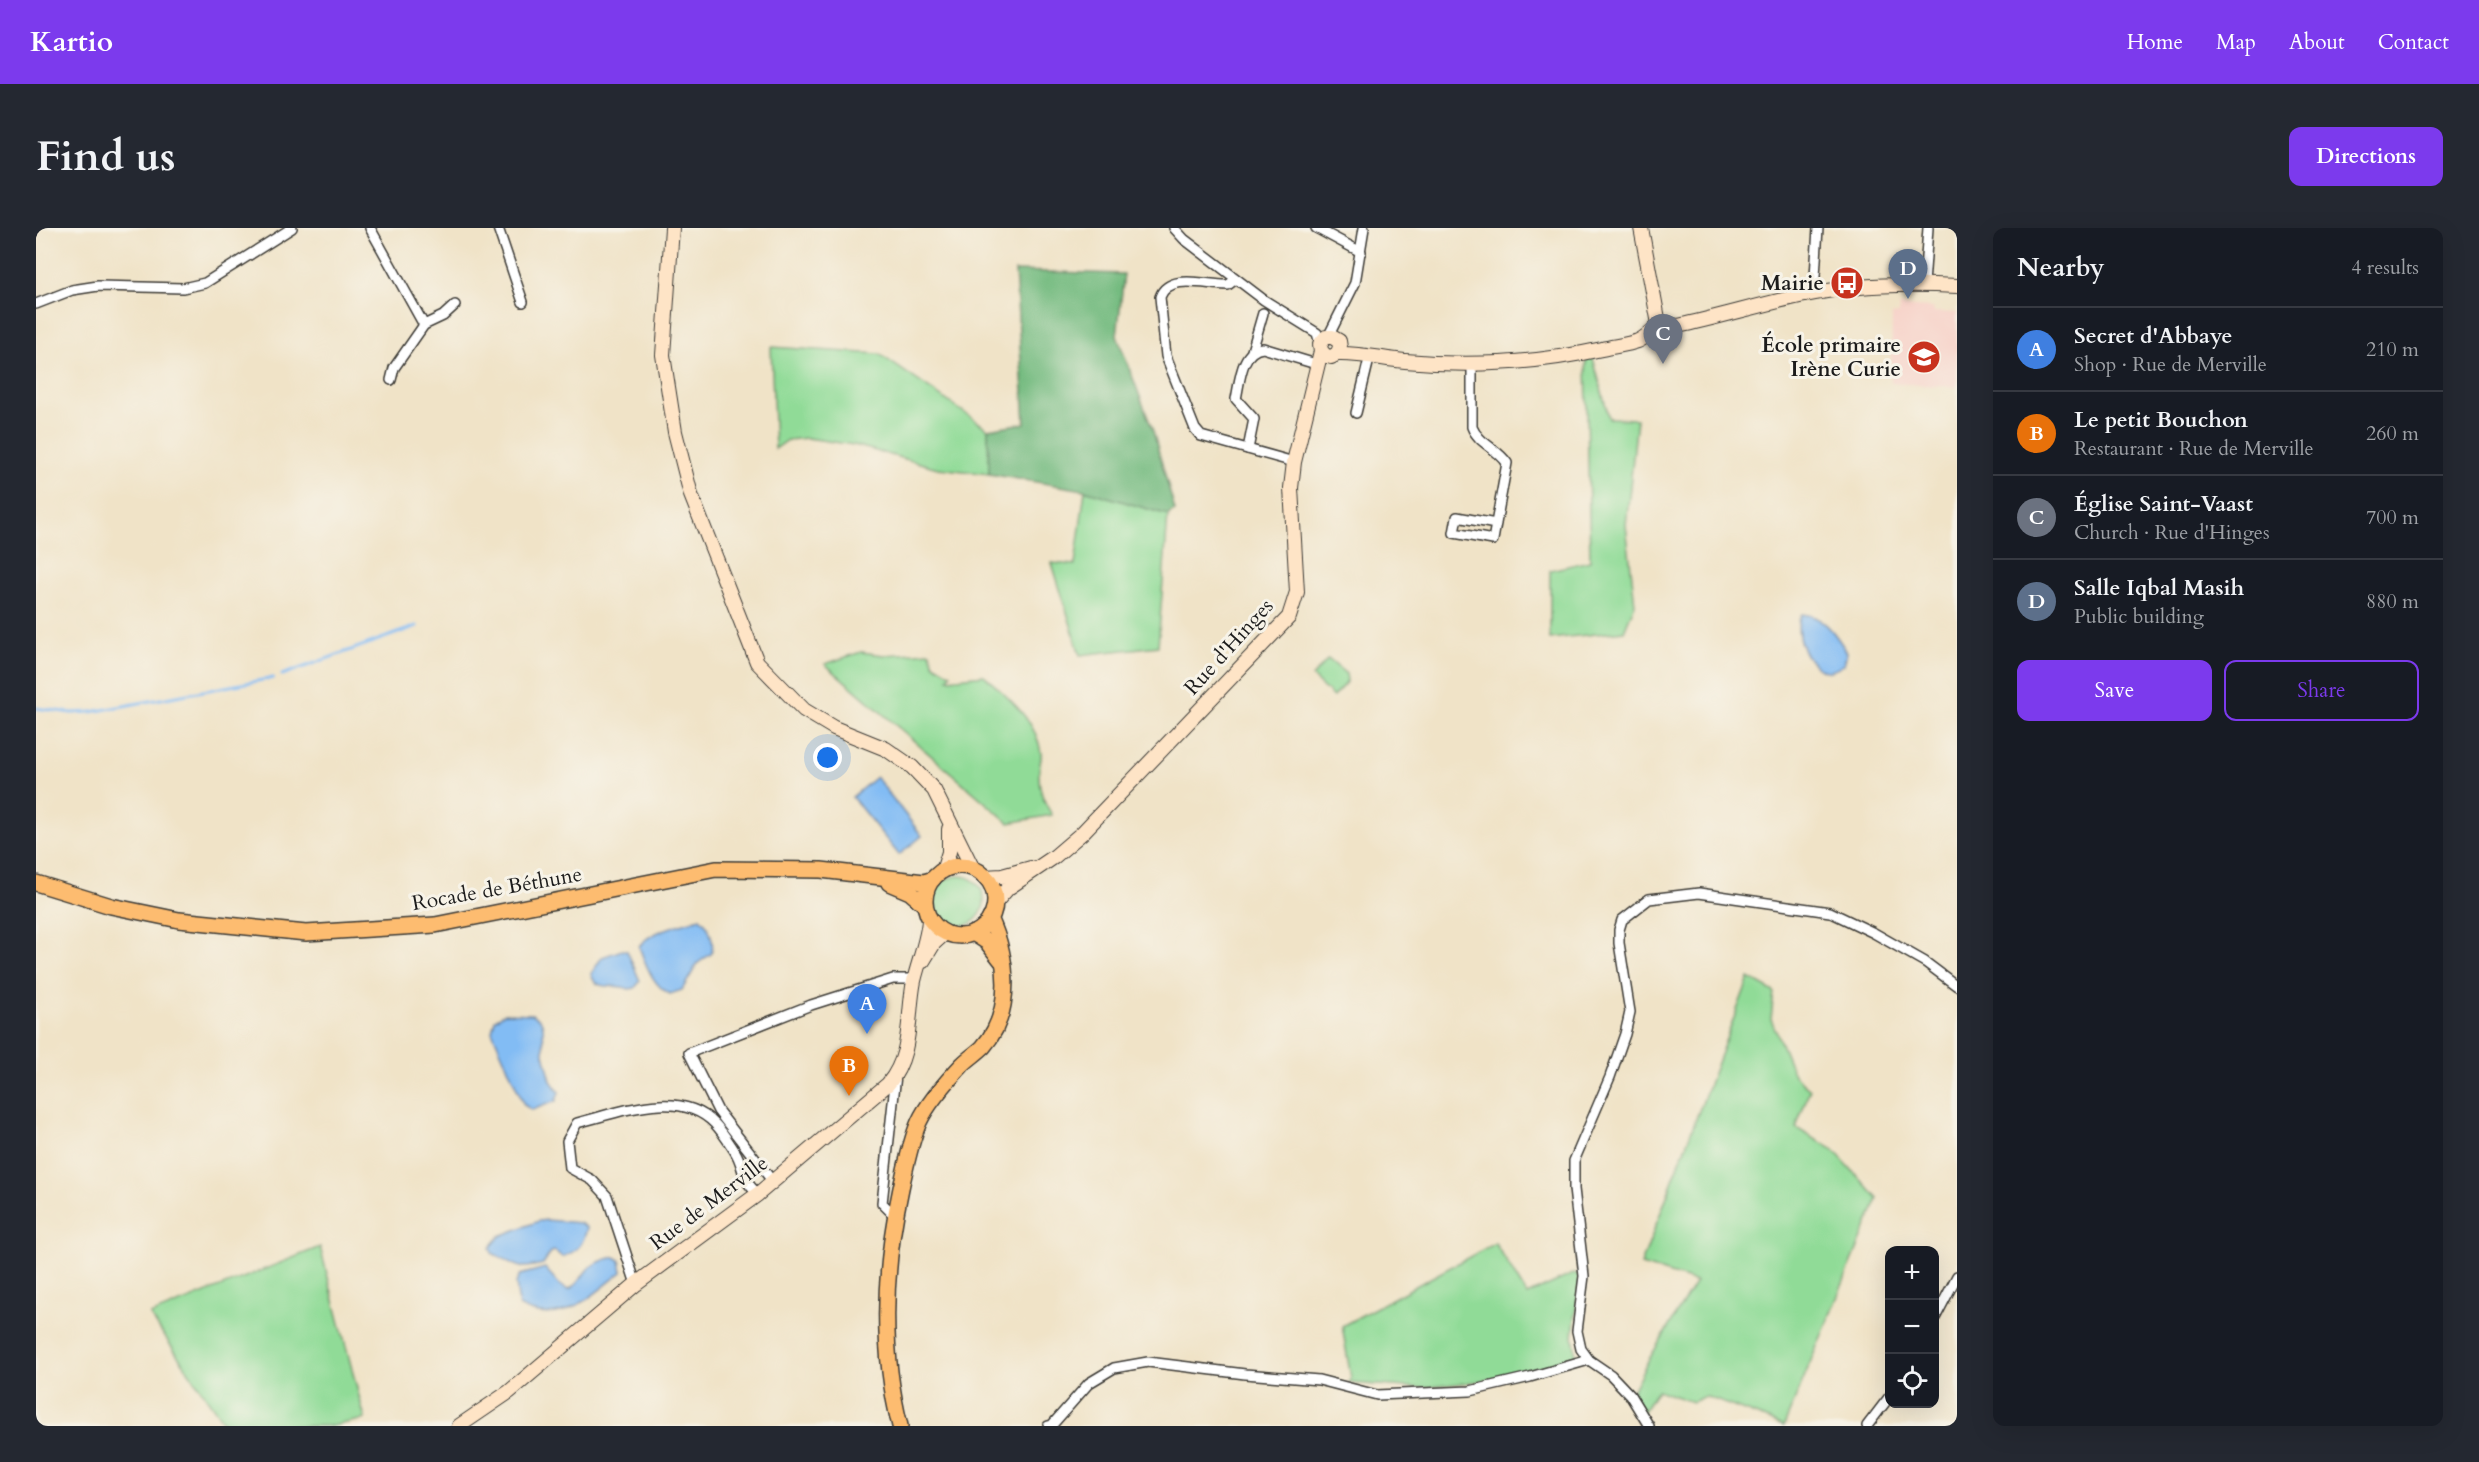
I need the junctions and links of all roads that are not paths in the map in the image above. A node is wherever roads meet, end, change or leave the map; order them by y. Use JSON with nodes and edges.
{"nodes":[{"id":1,"x":292,"y":228,"type":"edge"},
{"id":2,"x":370,"y":228,"type":"edge"},
{"id":3,"x":498,"y":228,"type":"edge"},
{"id":4,"x":672,"y":228,"type":"edge"},
{"id":5,"x":1174,"y":228,"type":"edge"},
{"id":6,"x":1316,"y":228,"type":"edge"},
{"id":7,"x":1364,"y":228,"type":"edge"},
{"id":8,"x":1641,"y":228,"type":"edge"},
{"id":9,"x":1818,"y":228,"type":"edge"},
{"id":10,"x":1928,"y":228,"type":"edge"},
{"id":11,"x":1361,"y":252,"type":"junction"},
{"id":12,"x":1236,"y":279,"type":"junction"},
{"id":13,"x":1924,"y":284,"type":"junction"},
{"id":14,"x":1957,"y":286,"type":"edge"},
{"id":15,"x":1814,"y":293,"type":"junction"},
{"id":16,"x":524,"y":302,"type":"dead end"},
{"id":17,"x":36,"y":304,"type":"edge"},
{"id":18,"x":455,"y":305,"type":"dead end"},
{"id":19,"x":1263,"y":312,"type":"dead end"},
{"id":20,"x":1659,"y":324,"type":"junction"},
{"id":21,"x":424,"y":325,"type":"junction"},
{"id":22,"x":1330,"y":345,"type":"junction"},
{"id":23,"x":1252,"y":351,"type":"junction"},
{"id":24,"x":1363,"y":354,"type":"junction"},
{"id":25,"x":1472,"y":364,"type":"junction"},
{"id":26,"x":1315,"y":369,"type":"junction"},
{"id":27,"x":391,"y":380,"type":"dead end"},
{"id":28,"x":1356,"y":412,"type":"dead end"},
{"id":29,"x":1248,"y":450,"type":"junction"},
{"id":30,"x":1294,"y":462,"type":"junction"},
{"id":31,"x":1496,"y":524,"type":"dead end"},
{"id":32,"x":945,"y":809,"type":"junction"},
{"id":33,"x":1054,"y":857,"type":"junction"},
{"id":34,"x":860,"y":873,"type":"junction"},
{"id":35,"x":979,"y":873,"type":"junction"},
{"id":36,"x":938,"y":875,"type":"junction"},
{"id":37,"x":36,"y":883,"type":"edge"},
{"id":38,"x":994,"y":903,"type":"junction"},
{"id":39,"x":927,"y":911,"type":"junction"},
{"id":40,"x":990,"y":918,"type":"junction"},
{"id":41,"x":945,"y":933,"type":"junction"},
{"id":42,"x":973,"y":933,"type":"junction"},
{"id":43,"x":1001,"y":960,"type":"junction"},
{"id":44,"x":916,"y":974,"type":"junction"},
{"id":45,"x":1957,"y":986,"type":"edge"},
{"id":46,"x":896,"y":1075,"type":"junction"},
{"id":47,"x":773,"y":1182,"type":"junction"},
{"id":48,"x":758,"y":1194,"type":"junction"},
{"id":49,"x":895,"y":1216,"type":"junction"},
{"id":50,"x":1957,"y":1276,"type":"edge"},
{"id":51,"x":636,"y":1284,"type":"junction"},
{"id":52,"x":1939,"y":1312,"type":"edge"},
{"id":53,"x":1589,"y":1360,"type":"junction"},
{"id":54,"x":1885,"y":1403,"type":"edge"},
{"id":55,"x":459,"y":1426,"type":"edge"},
{"id":56,"x":900,"y":1426,"type":"edge"},
{"id":57,"x":1048,"y":1426,"type":"edge"},
{"id":58,"x":1649,"y":1426,"type":"edge"},
{"id":59,"x":1868,"y":1426,"type":"edge"}],
"edges":[{"from":1,"to":17,"type":"street"},
{"from":2,"to":21,"type":"street"},
{"from":3,"to":16,"type":"street"},
{"from":4,"to":32,"type":"street"},
{"from":5,"to":12,"type":"street"},
{"from":6,"to":11,"type":"street"},
{"from":7,"to":11,"type":"street"},
{"from":8,"to":20,"type":"street"},
{"from":9,"to":15,"type":"street"},
{"from":10,"to":13,"type":"street"},
{"from":11,"to":22,"type":"street"},
{"from":12,"to":22,"type":"street"},
{"from":12,"to":29,"type":"street"},
{"from":13,"to":14,"type":"street"},
{"from":13,"to":15,"type":"street"},
{"from":15,"to":20,"type":"street"},
{"from":18,"to":21,"type":"street"},
{"from":19,"to":23,"type":"street"},
{"from":20,"to":25,"type":"street"},
{"from":21,"to":27,"type":"street"},
{"from":22,"to":24,"type":"street"},
{"from":22,"to":26,"type":"street"},
{"from":23,"to":26,"type":"street"},
{"from":23,"to":29,"type":"street"},
{"from":24,"to":25,"type":"street"},
{"from":24,"to":28,"type":"street"},
{"from":25,"to":31,"type":"street"},
{"from":26,"to":30,"type":"street","name":"Rue d'Hinges"},
{"from":29,"to":30,"type":"street"},
{"from":30,"to":33,"type":"street","name":"Rue d'Hinges"},
{"from":32,"to":35,"type":"street"},
{"from":32,"to":36,"type":"street"},
{"from":33,"to":35,"type":"street","name":"Rue d'Hinges"},
{"from":33,"to":38,"type":"street","name":"Rue d'Hinges"},
{"from":34,"to":36,"type":"main road","name":"Rocade de Béthune"},
{"from":34,"to":37,"type":"main road","name":"Rocade de Béthune"},
{"from":34,"to":39,"type":"main road","name":"Rocade de Béthune"},
{"from":35,"to":36,"type":"main road"},
{"from":35,"to":38,"type":"main road"},
{"from":36,"to":39,"type":"main road"},
{"from":38,"to":40,"type":"main road"},
{"from":39,"to":41,"type":"main road"},
{"from":39,"to":44,"type":"street","name":"Rue de Merville"},
{"from":40,"to":42,"type":"main road"},
{"from":40,"to":43,"type":"main road"},
{"from":41,"to":42,"type":"main road"},
{"from":41,"to":44,"type":"street","name":"Rue de Merville"},
{"from":42,"to":43,"type":"main road"},
{"from":43,"to":49,"type":"main road"},
{"from":44,"to":46,"type":"street","name":"Rue de Merville"},
{"from":44,"to":47,"type":"street"},
{"from":45,"to":53,"type":"street"},
{"from":46,"to":47,"type":"street","name":"Rue de Merville"},
{"from":46,"to":49,"type":"street"},
{"from":47,"to":48,"type":"street","name":"Rue de Merville"},
{"from":48,"to":51,"type":"street","name":"Rue de Merville"},
{"from":48,"to":51,"type":"street"},
{"from":49,"to":56,"type":"main road"},
{"from":50,"to":52,"type":"street"},
{"from":51,"to":55,"type":"street","name":"Rue de Merville"},
{"from":53,"to":57,"type":"street"},
{"from":53,"to":58,"type":"street"},
{"from":54,"to":59,"type":"street"}]}
